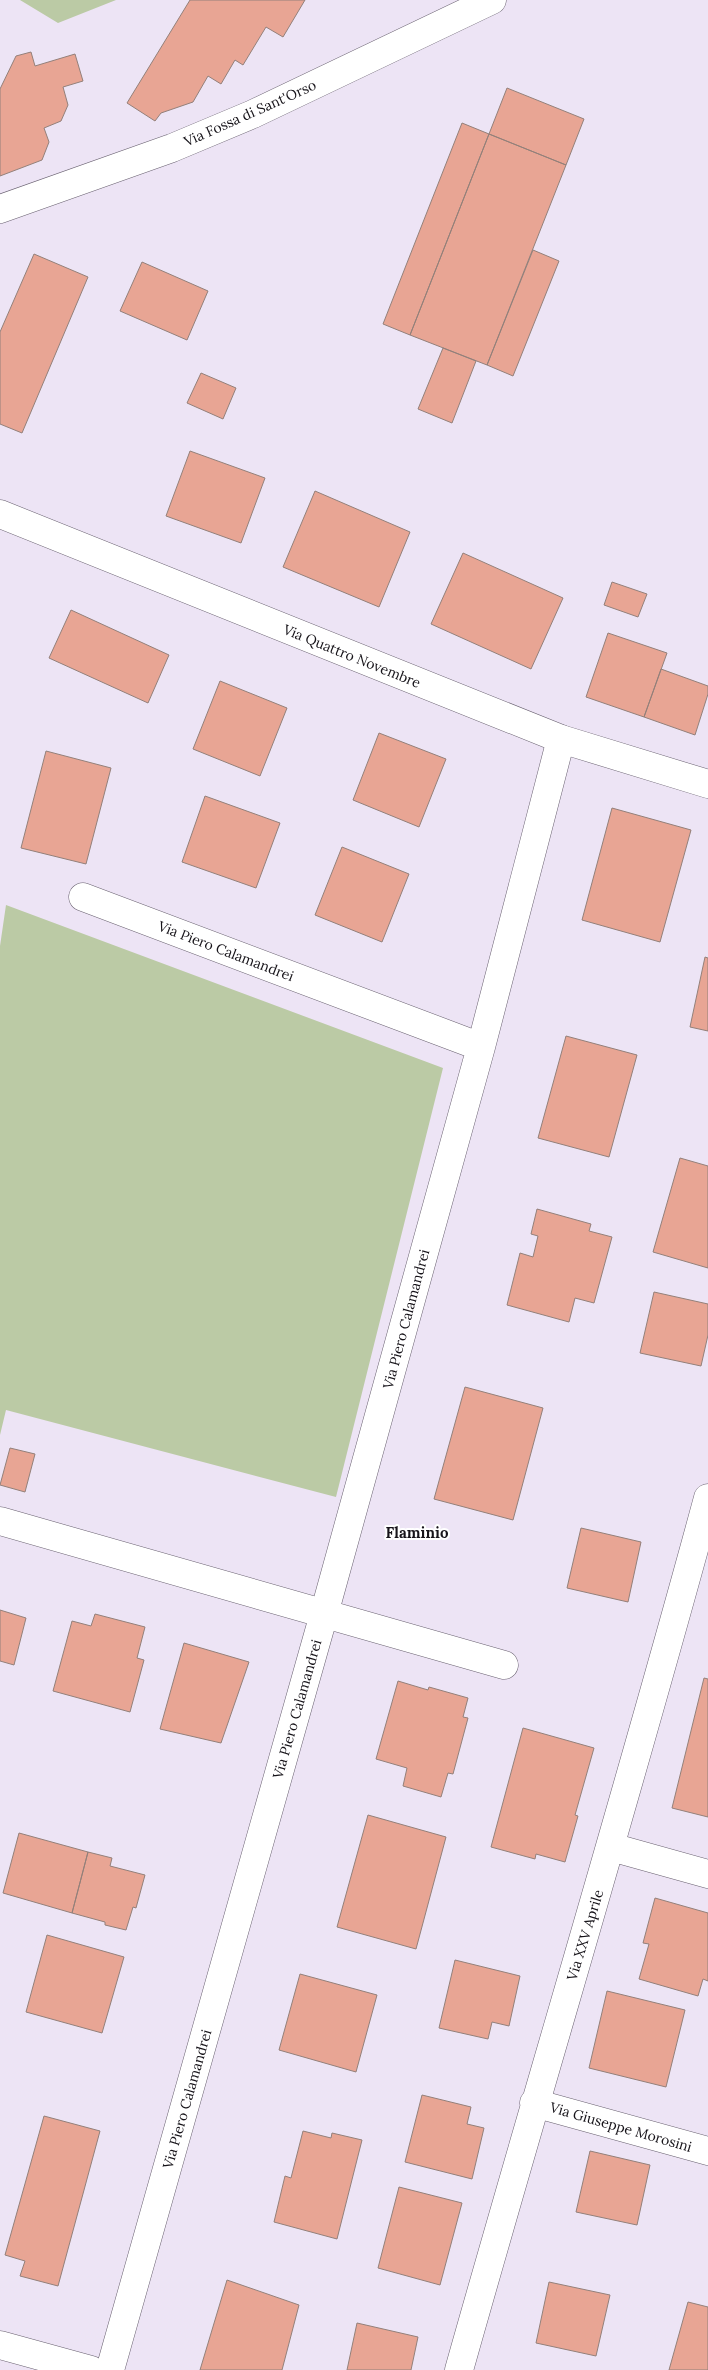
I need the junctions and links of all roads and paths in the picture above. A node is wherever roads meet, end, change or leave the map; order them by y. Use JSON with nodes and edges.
{"nodes":[{"id":1,"x":492,"y":0,"type":"edge"},
{"id":2,"x":0,"y":209,"type":"edge"},
{"id":3,"x":0,"y":514,"type":"edge"},
{"id":4,"x":561,"y":739,"type":"junction"},
{"id":5,"x":708,"y":784,"type":"edge"},
{"id":6,"x":83,"y":897,"type":"dead end"},
{"id":7,"x":481,"y":1047,"type":"junction"},
{"id":8,"x":708,"y":1498,"type":"edge"},
{"id":9,"x":0,"y":1521,"type":"edge"},
{"id":10,"x":702,"y":1542,"type":"edge"},
{"id":11,"x":324,"y":1614,"type":"junction"},
{"id":12,"x":504,"y":1665,"type":"dead end"},
{"id":13,"x":611,"y":1847,"type":"junction"},
{"id":14,"x":708,"y":1874,"type":"edge"},
{"id":15,"x":534,"y":2103,"type":"junction"},
{"id":16,"x":708,"y":2151,"type":"edge"},
{"id":17,"x":0,"y":2345,"type":"edge"},
{"id":18,"x":91,"y":2370,"type":"edge"},
{"id":19,"x":110,"y":2370,"type":"edge"},
{"id":20,"x":459,"y":2370,"type":"edge"}],
"edges":[{"from":1,"to":2,"type":"street","name":"Via Fossa di Sant'Orso"},
{"from":3,"to":4,"type":"street","name":"Via Quattro Novembre"},
{"from":4,"to":5,"type":"street","name":"Via Quattro Novembre"},
{"from":4,"to":7,"type":"street","name":"Via Piero Calamandrei"},
{"from":6,"to":7,"type":"street","name":"Via Piero Calamandrei"},
{"from":7,"to":11,"type":"street","name":"Via Piero Calamandrei"},
{"from":8,"to":10,"type":"street","name":"Via XXV Aprile"},
{"from":9,"to":11,"type":"street"},
{"from":10,"to":13,"type":"street","name":"Via XXV Aprile"},
{"from":11,"to":12,"type":"street"},
{"from":11,"to":19,"type":"street","name":"Via Piero Calamandrei"},
{"from":13,"to":14,"type":"street"},
{"from":13,"to":15,"type":"street","name":"Via XXV Aprile"},
{"from":15,"to":16,"type":"street","name":"Via Giuseppe Morosini"},
{"from":15,"to":20,"type":"street","name":"Via XXV Aprile"},
{"from":17,"to":18,"type":"street"}]}
